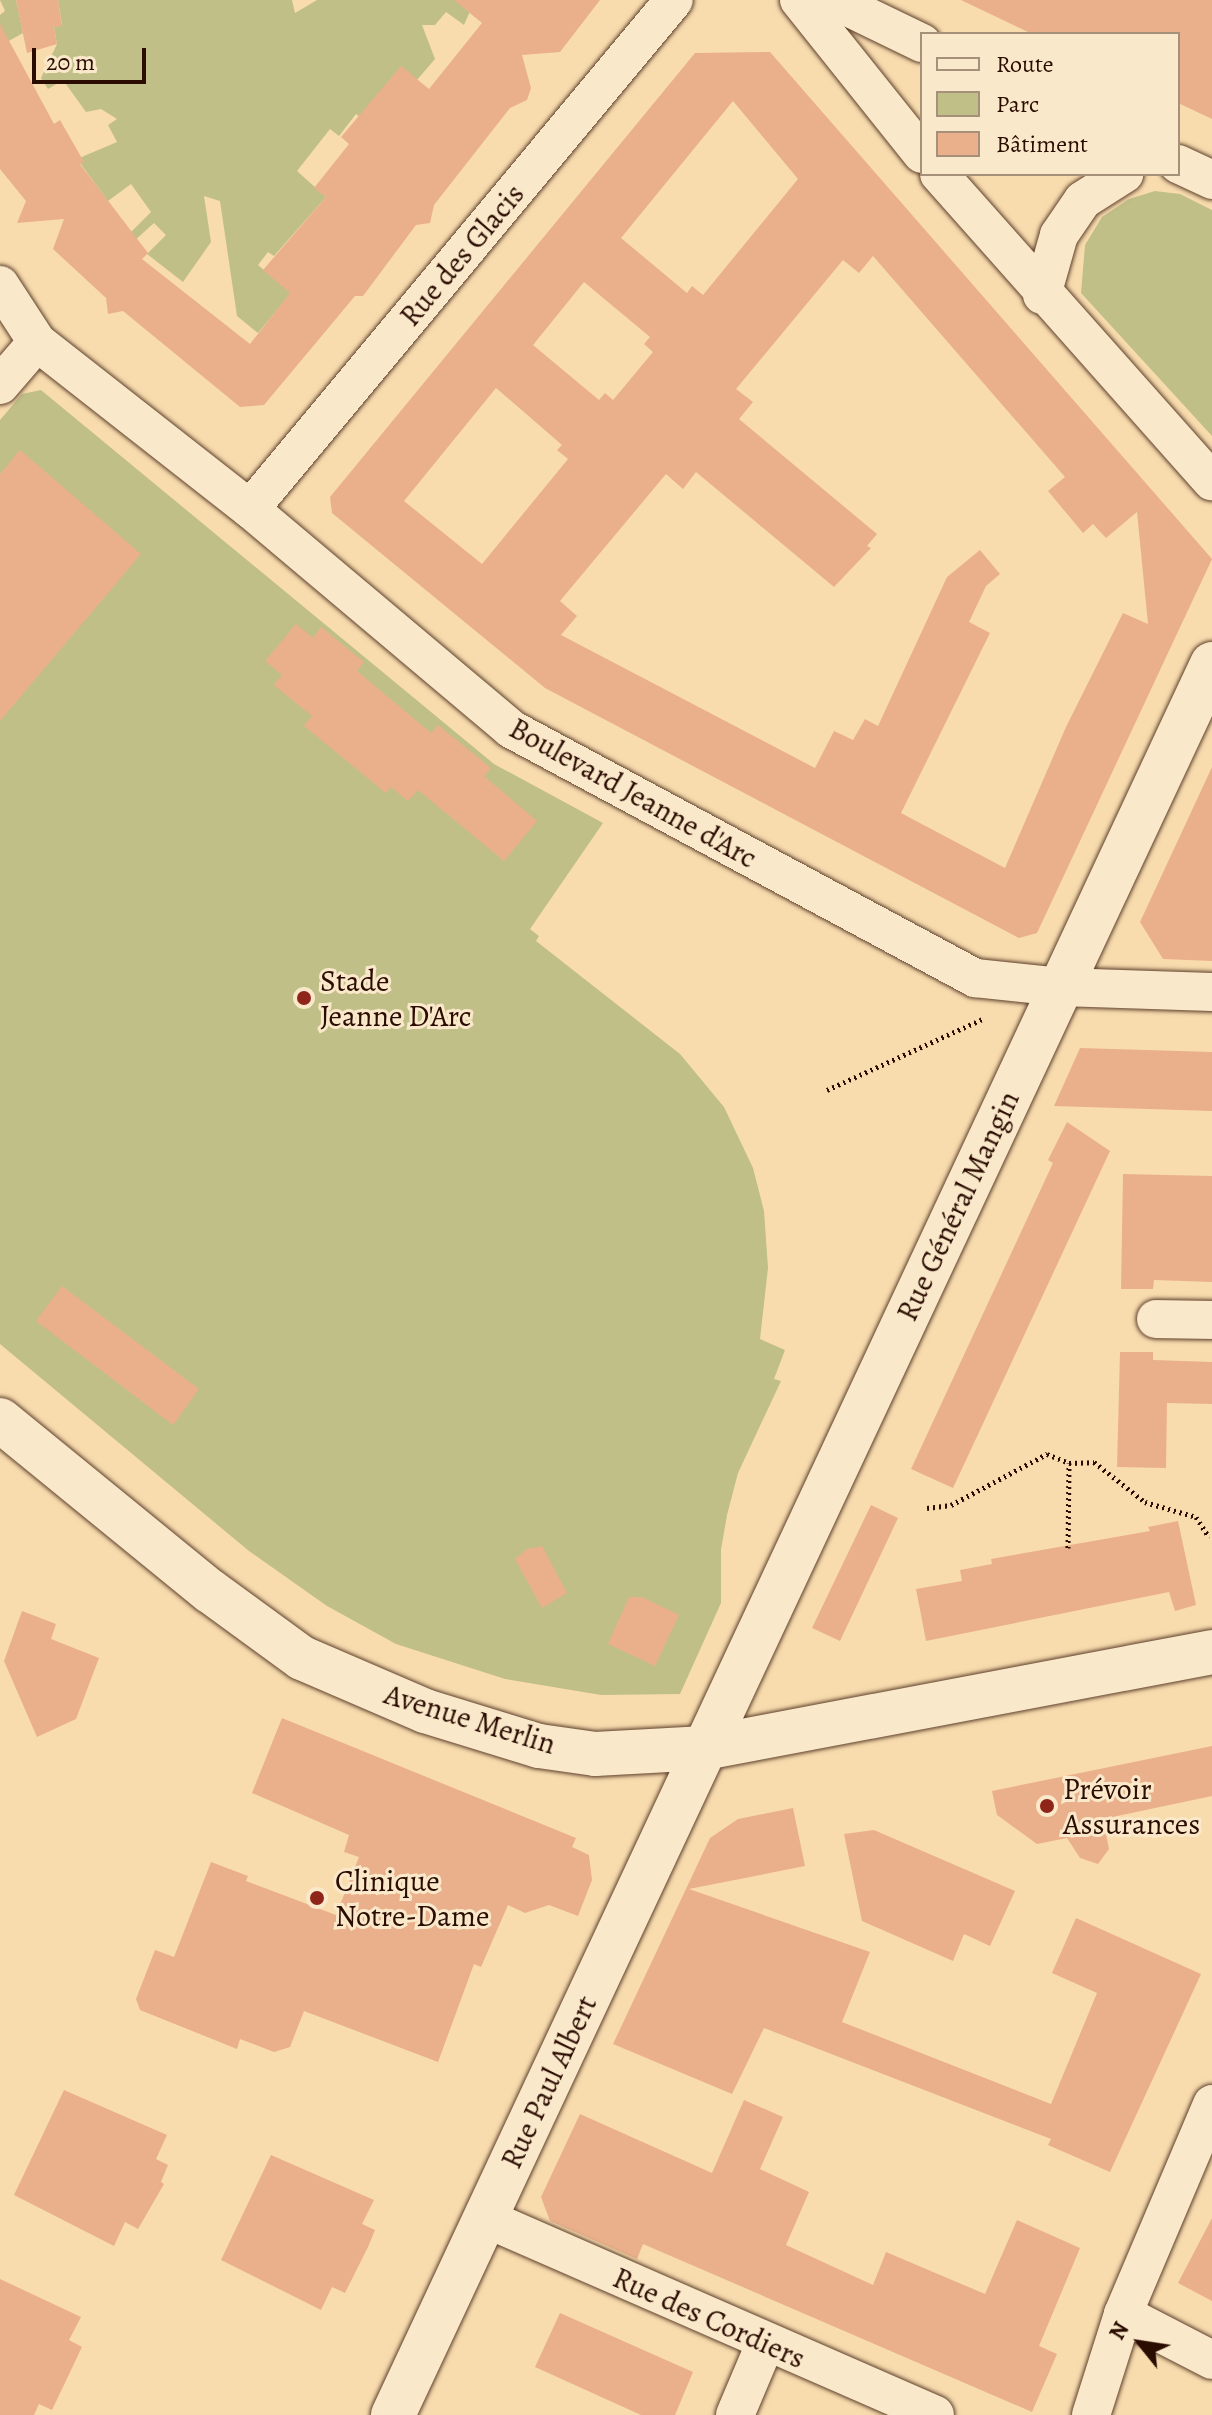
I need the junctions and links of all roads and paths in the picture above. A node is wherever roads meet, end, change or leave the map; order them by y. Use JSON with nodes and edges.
{"nodes":[{"id":1,"x":674,"y":0,"type":"edge"},
{"id":2,"x":799,"y":0,"type":"edge"},
{"id":3,"x":833,"y":0,"type":"edge"},
{"id":4,"x":920,"y":42,"type":"edge"},
{"id":5,"x":920,"y":151,"type":"edge"},
{"id":6,"x":1180,"y":165,"type":"edge"},
{"id":7,"x":941,"y":176,"type":"edge"},
{"id":8,"x":1121,"y":176,"type":"edge"},
{"id":9,"x":1212,"y":180,"type":"edge"},
{"id":10,"x":0,"y":285,"type":"edge"},
{"id":11,"x":1042,"y":295,"type":"junction"},
{"id":12,"x":37,"y":342,"type":"junction"},
{"id":13,"x":0,"y":385,"type":"edge"},
{"id":14,"x":1212,"y":481,"type":"edge"},
{"id":15,"x":250,"y":509,"type":"junction"},
{"id":16,"x":1212,"y":664,"type":"edge"},
{"id":17,"x":1061,"y":987,"type":"junction"},
{"id":18,"x":1212,"y":992,"type":"edge"},
{"id":19,"x":988,"y":1016,"type":"dead end"},
{"id":20,"x":827,"y":1090,"type":"dead end"},
{"id":21,"x":1156,"y":1319,"type":"dead end"},
{"id":22,"x":1212,"y":1320,"type":"edge"},
{"id":23,"x":0,"y":1420,"type":"edge"},
{"id":24,"x":1069,"y":1463,"type":"junction"},
{"id":25,"x":927,"y":1508,"type":"dead end"},
{"id":26,"x":1209,"y":1537,"type":"dead end"},
{"id":27,"x":1068,"y":1548,"type":"dead end"},
{"id":28,"x":1212,"y":1652,"type":"edge"},
{"id":29,"x":705,"y":1748,"type":"junction"},
{"id":30,"x":1212,"y":2104,"type":"edge"},
{"id":31,"x":485,"y":2218,"type":"junction"},
{"id":32,"x":1123,"y":2314,"type":"junction"},
{"id":33,"x":765,"y":2344,"type":"junction"},
{"id":34,"x":1212,"y":2360,"type":"edge"},
{"id":35,"x":393,"y":2415,"type":"edge"},
{"id":36,"x":735,"y":2415,"type":"edge"},
{"id":37,"x":935,"y":2415,"type":"edge"},
{"id":38,"x":1091,"y":2415,"type":"edge"}],
"edges":[{"from":1,"to":15,"type":"street","name":"Rue des Glacis"},
{"from":2,"to":5,"type":"street"},
{"from":3,"to":4,"type":"street"},
{"from":6,"to":9,"type":"street"},
{"from":7,"to":11,"type":"street"},
{"from":8,"to":11,"type":"street"},
{"from":10,"to":12,"type":"street","name":"Boulevard Jeanne d'Arc"},
{"from":11,"to":14,"type":"street"},
{"from":12,"to":13,"type":"street"},
{"from":12,"to":15,"type":"street","name":"Boulevard Jeanne d'Arc"},
{"from":15,"to":17,"type":"street","name":"Boulevard Jeanne d'Arc"},
{"from":16,"to":17,"type":"main road","name":"Rue Général Mangin"},
{"from":17,"to":18,"type":"street","name":"Boulevard Jeanne d'Arc"},
{"from":17,"to":29,"type":"main road","name":"Rue Général Mangin"},
{"from":19,"to":20,"type":"path"},
{"from":21,"to":22,"type":"street"},
{"from":23,"to":29,"type":"main road","name":"Avenue Merlin"},
{"from":24,"to":25,"type":"path"},
{"from":24,"to":26,"type":"path"},
{"from":24,"to":27,"type":"path"},
{"from":28,"to":29,"type":"main road","name":"Avenue Merlin"},
{"from":29,"to":31,"type":"main road","name":"Rue Paul Albert"},
{"from":30,"to":32,"type":"street"},
{"from":31,"to":33,"type":"street","name":"Rue des Cordiers"},
{"from":31,"to":35,"type":"main road","name":"Rue Paul Albert"},
{"from":32,"to":34,"type":"street"},
{"from":32,"to":38,"type":"street"},
{"from":33,"to":36,"type":"street"},
{"from":33,"to":37,"type":"street","name":"Rue des Cordiers"}]}
